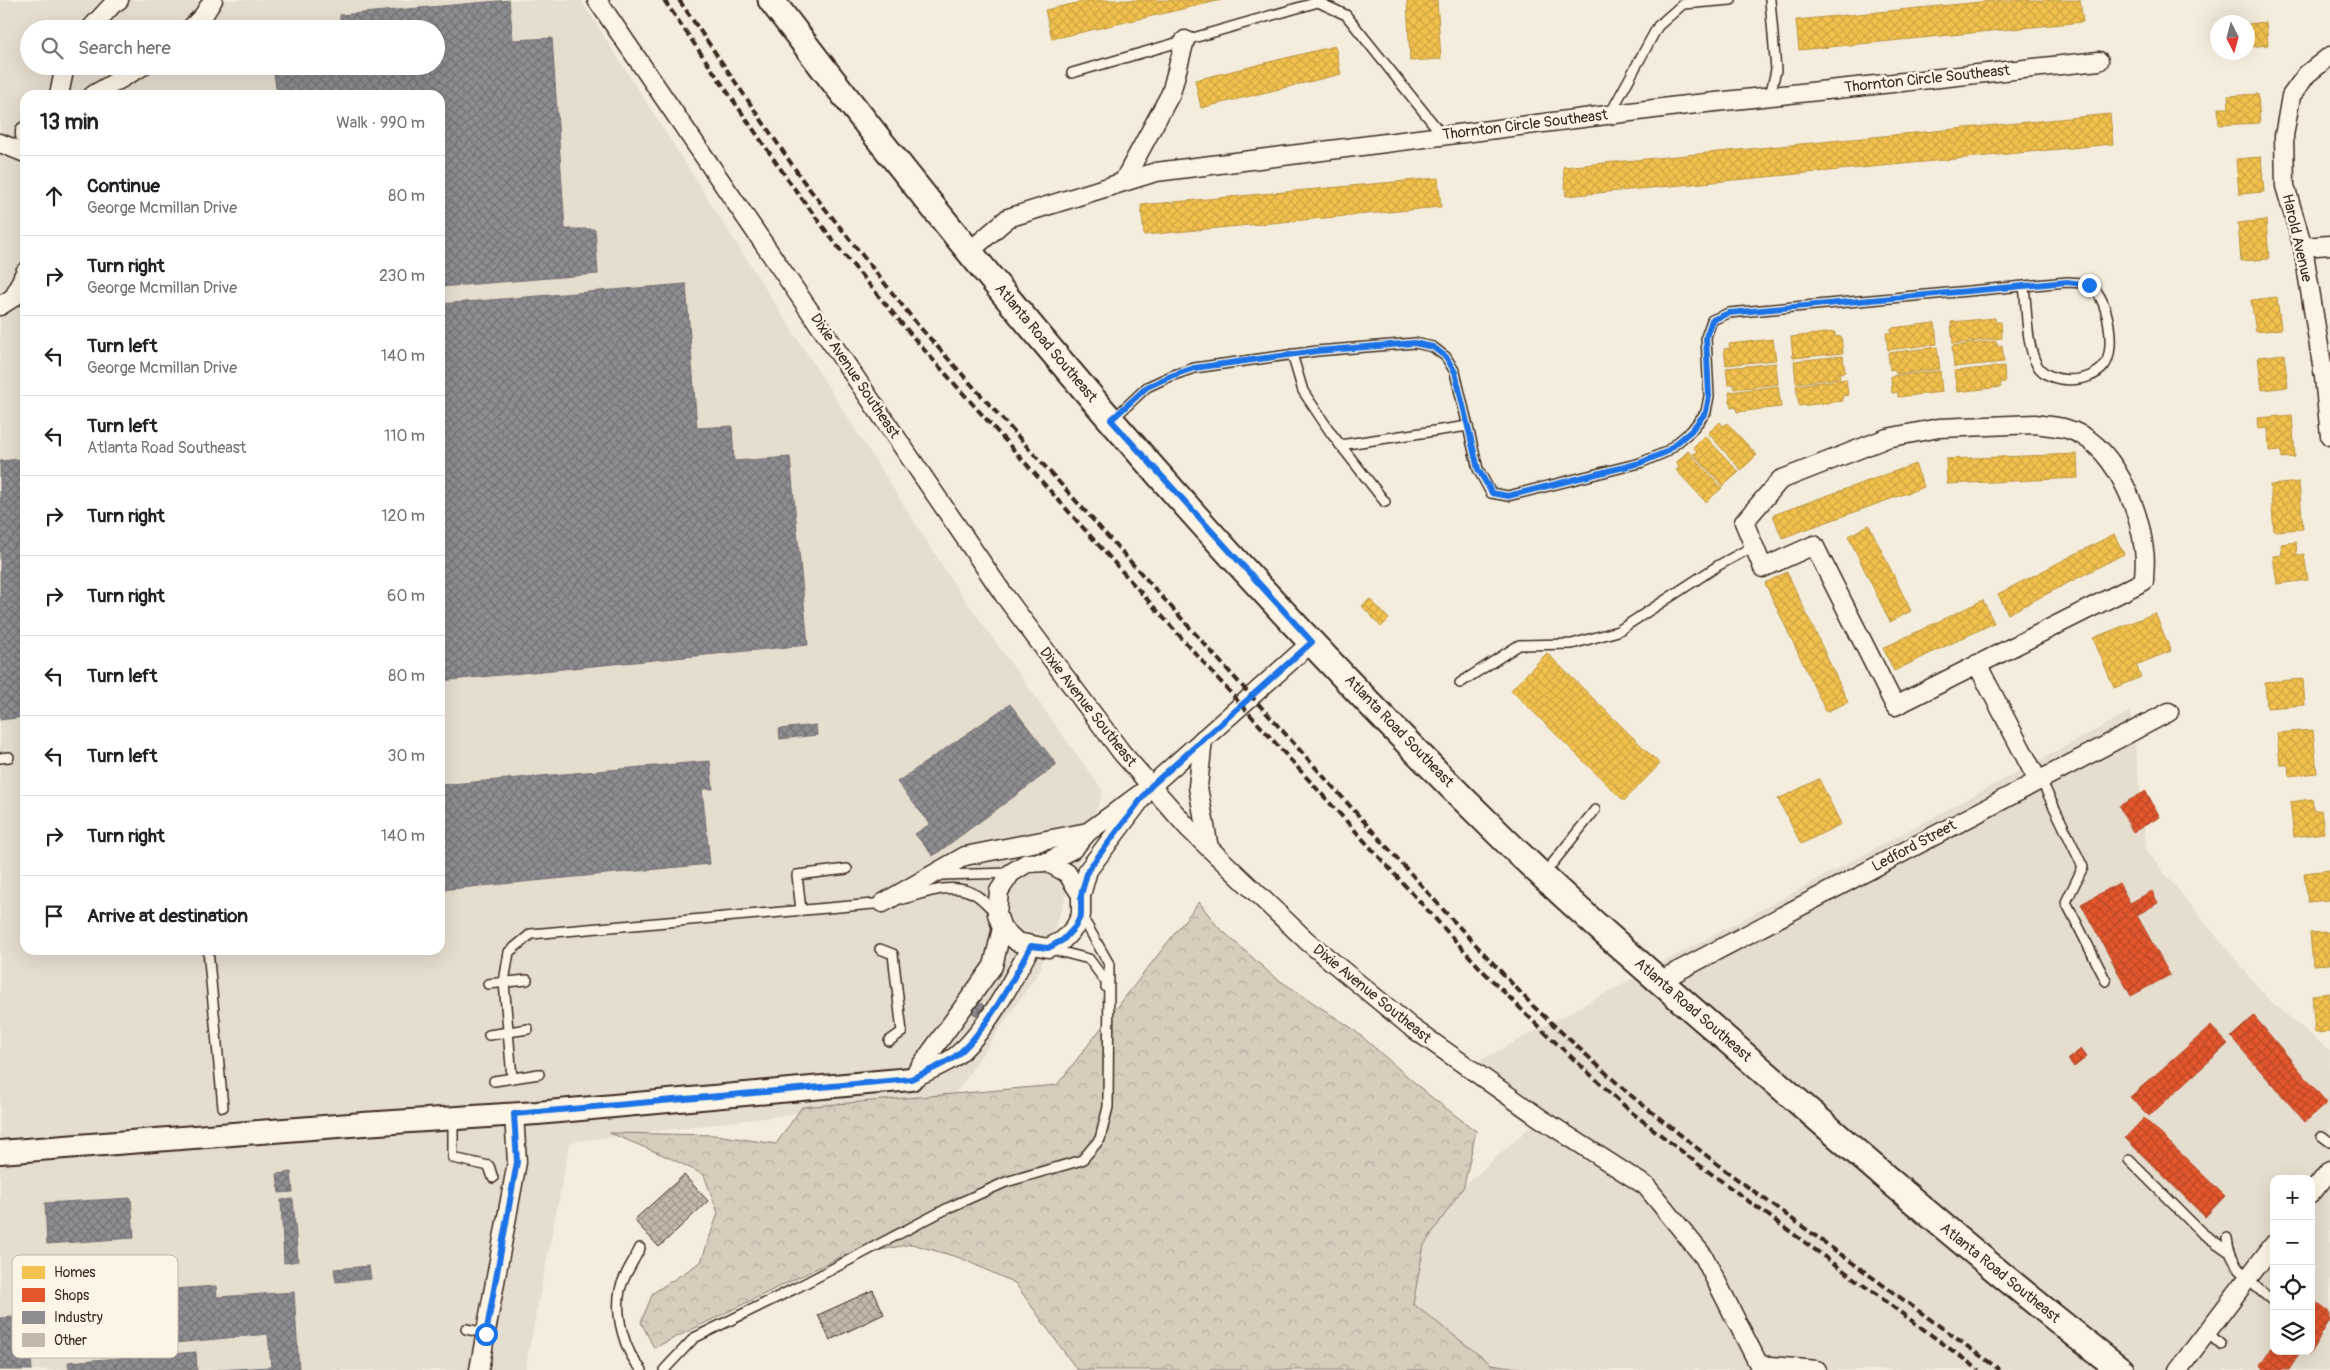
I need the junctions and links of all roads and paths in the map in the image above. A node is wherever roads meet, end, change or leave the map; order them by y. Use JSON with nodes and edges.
{"nodes":[{"id":1,"x":119,"y":0,"type":"edge"},
{"id":2,"x":214,"y":0,"type":"edge"},
{"id":3,"x":597,"y":0,"type":"edge"},
{"id":4,"x":771,"y":0,"type":"edge"},
{"id":5,"x":1731,"y":0,"type":"edge"},
{"id":6,"x":1770,"y":0,"type":"edge"},
{"id":7,"x":98,"y":20,"type":"edge"},
{"id":8,"x":199,"y":20,"type":"edge"},
{"id":9,"x":1186,"y":40,"type":"junction"},
{"id":10,"x":2330,"y":56,"type":"edge"},
{"id":11,"x":2099,"y":61,"type":"dead end"},
{"id":12,"x":1072,"y":73,"type":"dead end"},
{"id":13,"x":64,"y":75,"type":"edge"},
{"id":14,"x":127,"y":75,"type":"edge"},
{"id":15,"x":60,"y":90,"type":"edge"},
{"id":16,"x":102,"y":90,"type":"edge"},
{"id":17,"x":1770,"y":96,"type":"junction"},
{"id":18,"x":1610,"y":114,"type":"junction"},
{"id":19,"x":1443,"y":136,"type":"junction"},
{"id":20,"x":0,"y":143,"type":"edge"},
{"id":21,"x":20,"y":151,"type":"edge"},
{"id":22,"x":1123,"y":182,"type":"junction"},
{"id":23,"x":2330,"y":245,"type":"edge"},
{"id":24,"x":2303,"y":248,"type":"junction"},
{"id":25,"x":970,"y":251,"type":"junction"},
{"id":26,"x":20,"y":283,"type":"edge"},
{"id":27,"x":2024,"y":286,"type":"junction"},
{"id":28,"x":0,"y":306,"type":"edge"},
{"id":29,"x":1292,"y":354,"type":"junction"},
{"id":30,"x":1111,"y":420,"type":"junction"},
{"id":31,"x":1468,"y":426,"type":"junction"},
{"id":32,"x":2330,"y":436,"type":"edge"},
{"id":33,"x":1340,"y":445,"type":"junction"},
{"id":34,"x":1385,"y":502,"type":"dead end"},
{"id":35,"x":1754,"y":546,"type":"junction"},
{"id":36,"x":1312,"y":642,"type":"junction"},
{"id":37,"x":1977,"y":664,"type":"junction"},
{"id":38,"x":1460,"y":683,"type":"dead end"},
{"id":39,"x":2169,"y":712,"type":"dead end"},
{"id":40,"x":1204,"y":739,"type":"junction"},
{"id":41,"x":2039,"y":780,"type":"junction"},
{"id":42,"x":1151,"y":786,"type":"junction"},
{"id":43,"x":1595,"y":810,"type":"dead end"},
{"id":44,"x":1088,"y":832,"type":"junction"},
{"id":45,"x":1209,"y":848,"type":"junction"},
{"id":46,"x":1047,"y":862,"type":"junction"},
{"id":47,"x":847,"y":869,"type":"dead end"},
{"id":48,"x":1011,"y":873,"type":"junction"},
{"id":49,"x":932,"y":875,"type":"junction"},
{"id":50,"x":1544,"y":875,"type":"junction"},
{"id":51,"x":1081,"y":895,"type":"junction"},
{"id":52,"x":883,"y":904,"type":"junction"},
{"id":53,"x":801,"y":910,"type":"junction"},
{"id":54,"x":1081,"y":915,"type":"junction"},
{"id":55,"x":1000,"y":921,"type":"junction"},
{"id":56,"x":1039,"y":947,"type":"junction"},
{"id":57,"x":880,"y":949,"type":"dead end"},
{"id":58,"x":208,"y":955,"type":"edge"},
{"id":59,"x":527,"y":980,"type":"dead end"},
{"id":60,"x":1659,"y":981,"type":"junction"},
{"id":61,"x":2106,"y":981,"type":"dead end"},
{"id":62,"x":504,"y":982,"type":"junction"},
{"id":63,"x":488,"y":984,"type":"dead end"},
{"id":64,"x":528,"y":1029,"type":"dead end"},
{"id":65,"x":509,"y":1032,"type":"junction"},
{"id":66,"x":489,"y":1035,"type":"dead end"},
{"id":67,"x":889,"y":1041,"type":"dead end"},
{"id":68,"x":539,"y":1074,"type":"dead end"},
{"id":69,"x":512,"y":1078,"type":"junction"},
{"id":70,"x":911,"y":1079,"type":"junction"},
{"id":71,"x":494,"y":1080,"type":"dead end"},
{"id":72,"x":223,"y":1107,"type":"dead end"},
{"id":73,"x":1108,"y":1107,"type":"junction"},
{"id":74,"x":514,"y":1114,"type":"junction"},
{"id":75,"x":453,"y":1119,"type":"junction"},
{"id":76,"x":2322,"y":1136,"type":"dead end"},
{"id":77,"x":2330,"y":1142,"type":"edge"},
{"id":78,"x":0,"y":1152,"type":"edge"},
{"id":79,"x":2129,"y":1160,"type":"dead end"},
{"id":80,"x":2330,"y":1170,"type":"edge"},
{"id":81,"x":493,"y":1178,"type":"dead end"},
{"id":82,"x":2315,"y":1189,"type":"edge"},
{"id":83,"x":2227,"y":1238,"type":"dead end"},
{"id":84,"x":640,"y":1248,"type":"dead end"},
{"id":85,"x":2270,"y":1249,"type":"edge"},
{"id":86,"x":2228,"y":1251,"type":"junction"},
{"id":87,"x":2247,"y":1279,"type":"junction"},
{"id":88,"x":2270,"y":1299,"type":"edge"},
{"id":89,"x":466,"y":1329,"type":"dead end"},
{"id":90,"x":2207,"y":1332,"type":"junction"},
{"id":91,"x":486,"y":1334,"type":"junction"},
{"id":92,"x":2221,"y":1345,"type":"dead end"},
{"id":93,"x":1759,"y":1368,"type":"edge"},
{"id":94,"x":480,"y":1370,"type":"edge"},
{"id":95,"x":642,"y":1370,"type":"edge"},
{"id":96,"x":664,"y":1370,"type":"edge"},
{"id":97,"x":1817,"y":1370,"type":"edge"},
{"id":98,"x":2121,"y":1370,"type":"edge"},
{"id":99,"x":2178,"y":1370,"type":"edge"}],
"edges":[{"from":1,"to":7,"type":"street"},
{"from":2,"to":8,"type":"street"},
{"from":3,"to":42,"type":"street","name":"Dixie Avenue Southeast"},
{"from":4,"to":25,"type":"main road","name":"Atlanta Road Southeast"},
{"from":5,"to":18,"type":"lane"},
{"from":6,"to":17,"type":"lane"},
{"from":9,"to":12,"type":"lane"},
{"from":9,"to":19,"type":"lane"},
{"from":9,"to":22,"type":"street"},
{"from":10,"to":24,"type":"street","name":"Harold Avenue"},
{"from":11,"to":17,"type":"street","name":"Thornton Circle Southeast"},
{"from":13,"to":15,"type":"street"},
{"from":14,"to":16,"type":"street"},
{"from":17,"to":18,"type":"street","name":"Thornton Circle Southeast"},
{"from":18,"to":19,"type":"street","name":"Thornton Circle Southeast"},
{"from":19,"to":22,"type":"street","name":"Thornton Circle Southeast"},
{"from":20,"to":21,"type":"street"},
{"from":22,"to":25,"type":"street","name":"Thornton Circle Southeast"},
{"from":23,"to":24,"type":"street"},
{"from":24,"to":32,"type":"street","name":"Harold Avenue"},
{"from":25,"to":30,"type":"main road","name":"Atlanta Road Southeast"},
{"from":26,"to":28,"type":"street"},
{"from":27,"to":27,"type":"lane"},
{"from":27,"to":31,"type":"lane"},
{"from":29,"to":30,"type":"lane"},
{"from":29,"to":31,"type":"lane"},
{"from":29,"to":33,"type":"lane"},
{"from":30,"to":36,"type":"main road","name":"Atlanta Road Southeast"},
{"from":31,"to":33,"type":"lane"},
{"from":33,"to":34,"type":"lane"},
{"from":35,"to":37,"type":"street"},
{"from":35,"to":37,"type":"street"},
{"from":35,"to":38,"type":"lane"},
{"from":36,"to":40,"type":"street"},
{"from":36,"to":50,"type":"main road","name":"Atlanta Road Southeast"},
{"from":37,"to":41,"type":"street"},
{"from":39,"to":41,"type":"street","name":"Ledford Street"},
{"from":40,"to":42,"type":"street"},
{"from":40,"to":45,"type":"street"},
{"from":41,"to":60,"type":"street","name":"Ledford Street"},
{"from":41,"to":61,"type":"lane"},
{"from":42,"to":44,"type":"street"},
{"from":42,"to":45,"type":"street","name":"Dixie Avenue Southeast"},
{"from":42,"to":51,"type":"street"},
{"from":43,"to":50,"type":"lane"},
{"from":44,"to":46,"type":"street"},
{"from":44,"to":49,"type":"street"},
{"from":45,"to":93,"type":"street","name":"Dixie Avenue Southeast"},
{"from":46,"to":48,"type":"street"},
{"from":46,"to":51,"type":"street"},
{"from":47,"to":53,"type":"lane"},
{"from":48,"to":49,"type":"lane"},
{"from":48,"to":55,"type":"street"},
{"from":49,"to":52,"type":"street"},
{"from":50,"to":60,"type":"main road","name":"Atlanta Road Southeast"},
{"from":51,"to":54,"type":"street"},
{"from":52,"to":53,"type":"lane"},
{"from":52,"to":55,"type":"lane"},
{"from":53,"to":62,"type":"lane"},
{"from":54,"to":56,"type":"street"},
{"from":54,"to":73,"type":"lane"},
{"from":55,"to":56,"type":"street"},
{"from":55,"to":70,"type":"street"},
{"from":56,"to":70,"type":"street"},
{"from":56,"to":73,"type":"lane"},
{"from":57,"to":67,"type":"lane"},
{"from":58,"to":72,"type":"lane"},
{"from":59,"to":62,"type":"lane"},
{"from":60,"to":98,"type":"main road","name":"Atlanta Road Southeast"},
{"from":62,"to":63,"type":"lane"},
{"from":62,"to":65,"type":"lane"},
{"from":64,"to":65,"type":"lane"},
{"from":65,"to":66,"type":"lane"},
{"from":65,"to":69,"type":"lane"},
{"from":68,"to":69,"type":"lane"},
{"from":69,"to":71,"type":"lane"},
{"from":70,"to":74,"type":"street"},
{"from":73,"to":96,"type":"lane"},
{"from":74,"to":75,"type":"street"},
{"from":74,"to":91,"type":"street"},
{"from":75,"to":78,"type":"street"},
{"from":75,"to":81,"type":"lane"},
{"from":76,"to":77,"type":"lane"},
{"from":79,"to":86,"type":"lane"},
{"from":80,"to":82,"type":"street"},
{"from":83,"to":86,"type":"lane"},
{"from":84,"to":95,"type":"lane"},
{"from":85,"to":87,"type":"street"},
{"from":86,"to":87,"type":"lane"},
{"from":87,"to":88,"type":"lane"},
{"from":87,"to":90,"type":"street"},
{"from":89,"to":91,"type":"lane"},
{"from":90,"to":92,"type":"lane"},
{"from":90,"to":99,"type":"street"},
{"from":91,"to":94,"type":"street"},
{"from":93,"to":97,"type":"street","name":"Dixie Avenue Southeast"}]}
